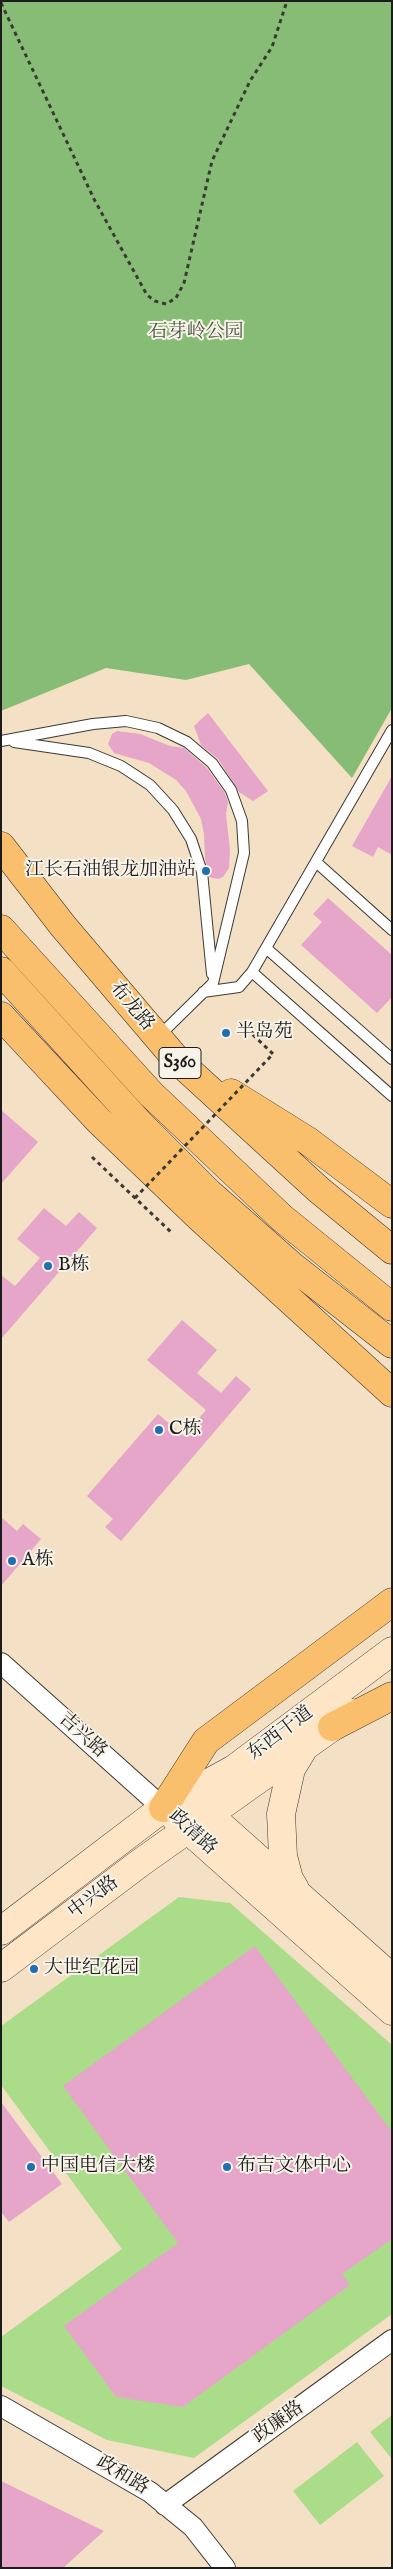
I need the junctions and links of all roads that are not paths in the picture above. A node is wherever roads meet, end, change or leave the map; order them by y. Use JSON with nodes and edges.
{"nodes":[{"id":1,"x":392,"y":730,"type":"edge"},
{"id":2,"x":4,"y":741,"type":"edge"},
{"id":3,"x":1,"y":846,"type":"edge"},
{"id":4,"x":316,"y":862,"type":"junction"},
{"id":5,"x":392,"y":930,"type":"edge"},
{"id":6,"x":2,"y":932,"type":"edge"},
{"id":7,"x":266,"y":948,"type":"junction"},
{"id":8,"x":1,"y":971,"type":"edge"},
{"id":9,"x":252,"y":972,"type":"junction"},
{"id":10,"x":213,"y":983,"type":"junction"},
{"id":11,"x":203,"y":992,"type":"junction"},
{"id":12,"x":1,"y":1016,"type":"edge"},
{"id":13,"x":158,"y":1038,"type":"junction"},
{"id":14,"x":392,"y":1059,"type":"edge"},
{"id":15,"x":177,"y":1060,"type":"junction"},
{"id":16,"x":392,"y":1096,"type":"edge"},
{"id":17,"x":392,"y":1204,"type":"edge"},
{"id":18,"x":392,"y":1250,"type":"edge"},
{"id":19,"x":392,"y":1307,"type":"edge"},
{"id":20,"x":392,"y":1344,"type":"edge"},
{"id":21,"x":392,"y":1393,"type":"edge"},
{"id":22,"x":392,"y":1602,"type":"edge"},
{"id":23,"x":392,"y":1651,"type":"edge"},
{"id":24,"x":1,"y":1664,"type":"edge"},
{"id":25,"x":392,"y":1686,"type":"edge"},
{"id":26,"x":392,"y":1696,"type":"edge"},
{"id":27,"x":332,"y":1727,"type":"junction"},
{"id":28,"x":306,"y":1746,"type":"junction"},
{"id":29,"x":163,"y":1808,"type":"junction"},
{"id":30,"x":198,"y":1822,"type":"junction"},
{"id":31,"x":298,"y":1894,"type":"junction"},
{"id":32,"x":1,"y":1931,"type":"edge"},
{"id":33,"x":1,"y":1968,"type":"edge"},
{"id":34,"x":392,"y":1978,"type":"edge"},
{"id":35,"x":392,"y":2011,"type":"edge"},
{"id":36,"x":392,"y":2340,"type":"edge"},
{"id":37,"x":1,"y":2406,"type":"edge"},
{"id":38,"x":165,"y":2505,"type":"junction"},
{"id":39,"x":225,"y":2568,"type":"edge"}],
"edges":[{"from":1,"to":4,"type":"lane"},
{"from":2,"to":10,"type":"lane"},
{"from":2,"to":10,"type":"lane"},
{"from":3,"to":13,"type":"main road","name":"布龙路","number":"S360"},
{"from":4,"to":5,"type":"lane"},
{"from":4,"to":7,"type":"lane"},
{"from":6,"to":19,"type":"main road","number":"S360"},
{"from":7,"to":9,"type":"lane"},
{"from":7,"to":14,"type":"lane"},
{"from":8,"to":20,"type":"main road"},
{"from":9,"to":11,"type":"lane"},
{"from":9,"to":16,"type":"lane"},
{"from":10,"to":11,"type":"lane"},
{"from":11,"to":13,"type":"lane"},
{"from":12,"to":21,"type":"main road"},
{"from":13,"to":15,"type":"main road","name":"布龙路","number":"S360"},
{"from":15,"to":17,"type":"main road"},
{"from":15,"to":18,"type":"main road","name":"布龙路","number":"S360"},
{"from":22,"to":29,"type":"main road"},
{"from":23,"to":29,"type":"main road","name":"东西干道"},
{"from":24,"to":29,"type":"street","name":"吉兴路"},
{"from":25,"to":27,"type":"main road","name":"东西干道"},
{"from":26,"to":27,"type":"main road"},
{"from":27,"to":28,"type":"main road","name":"东西干道"},
{"from":28,"to":30,"type":"main road","name":"东西干道"},
{"from":28,"to":31,"type":"main road"},
{"from":29,"to":30,"type":"main road","name":"政清路"},
{"from":29,"to":32,"type":"main road","name":"中兴路"},
{"from":30,"to":31,"type":"main road","name":"政清路"},
{"from":30,"to":33,"type":"main road","name":"中兴路"},
{"from":30,"to":35,"type":"main road","name":"政清路"},
{"from":31,"to":34,"type":"main road","name":"政清路"},
{"from":36,"to":38,"type":"street","name":"政廉路"},
{"from":37,"to":38,"type":"street","name":"政和路"},
{"from":38,"to":39,"type":"street","name":"政和路"}]}
